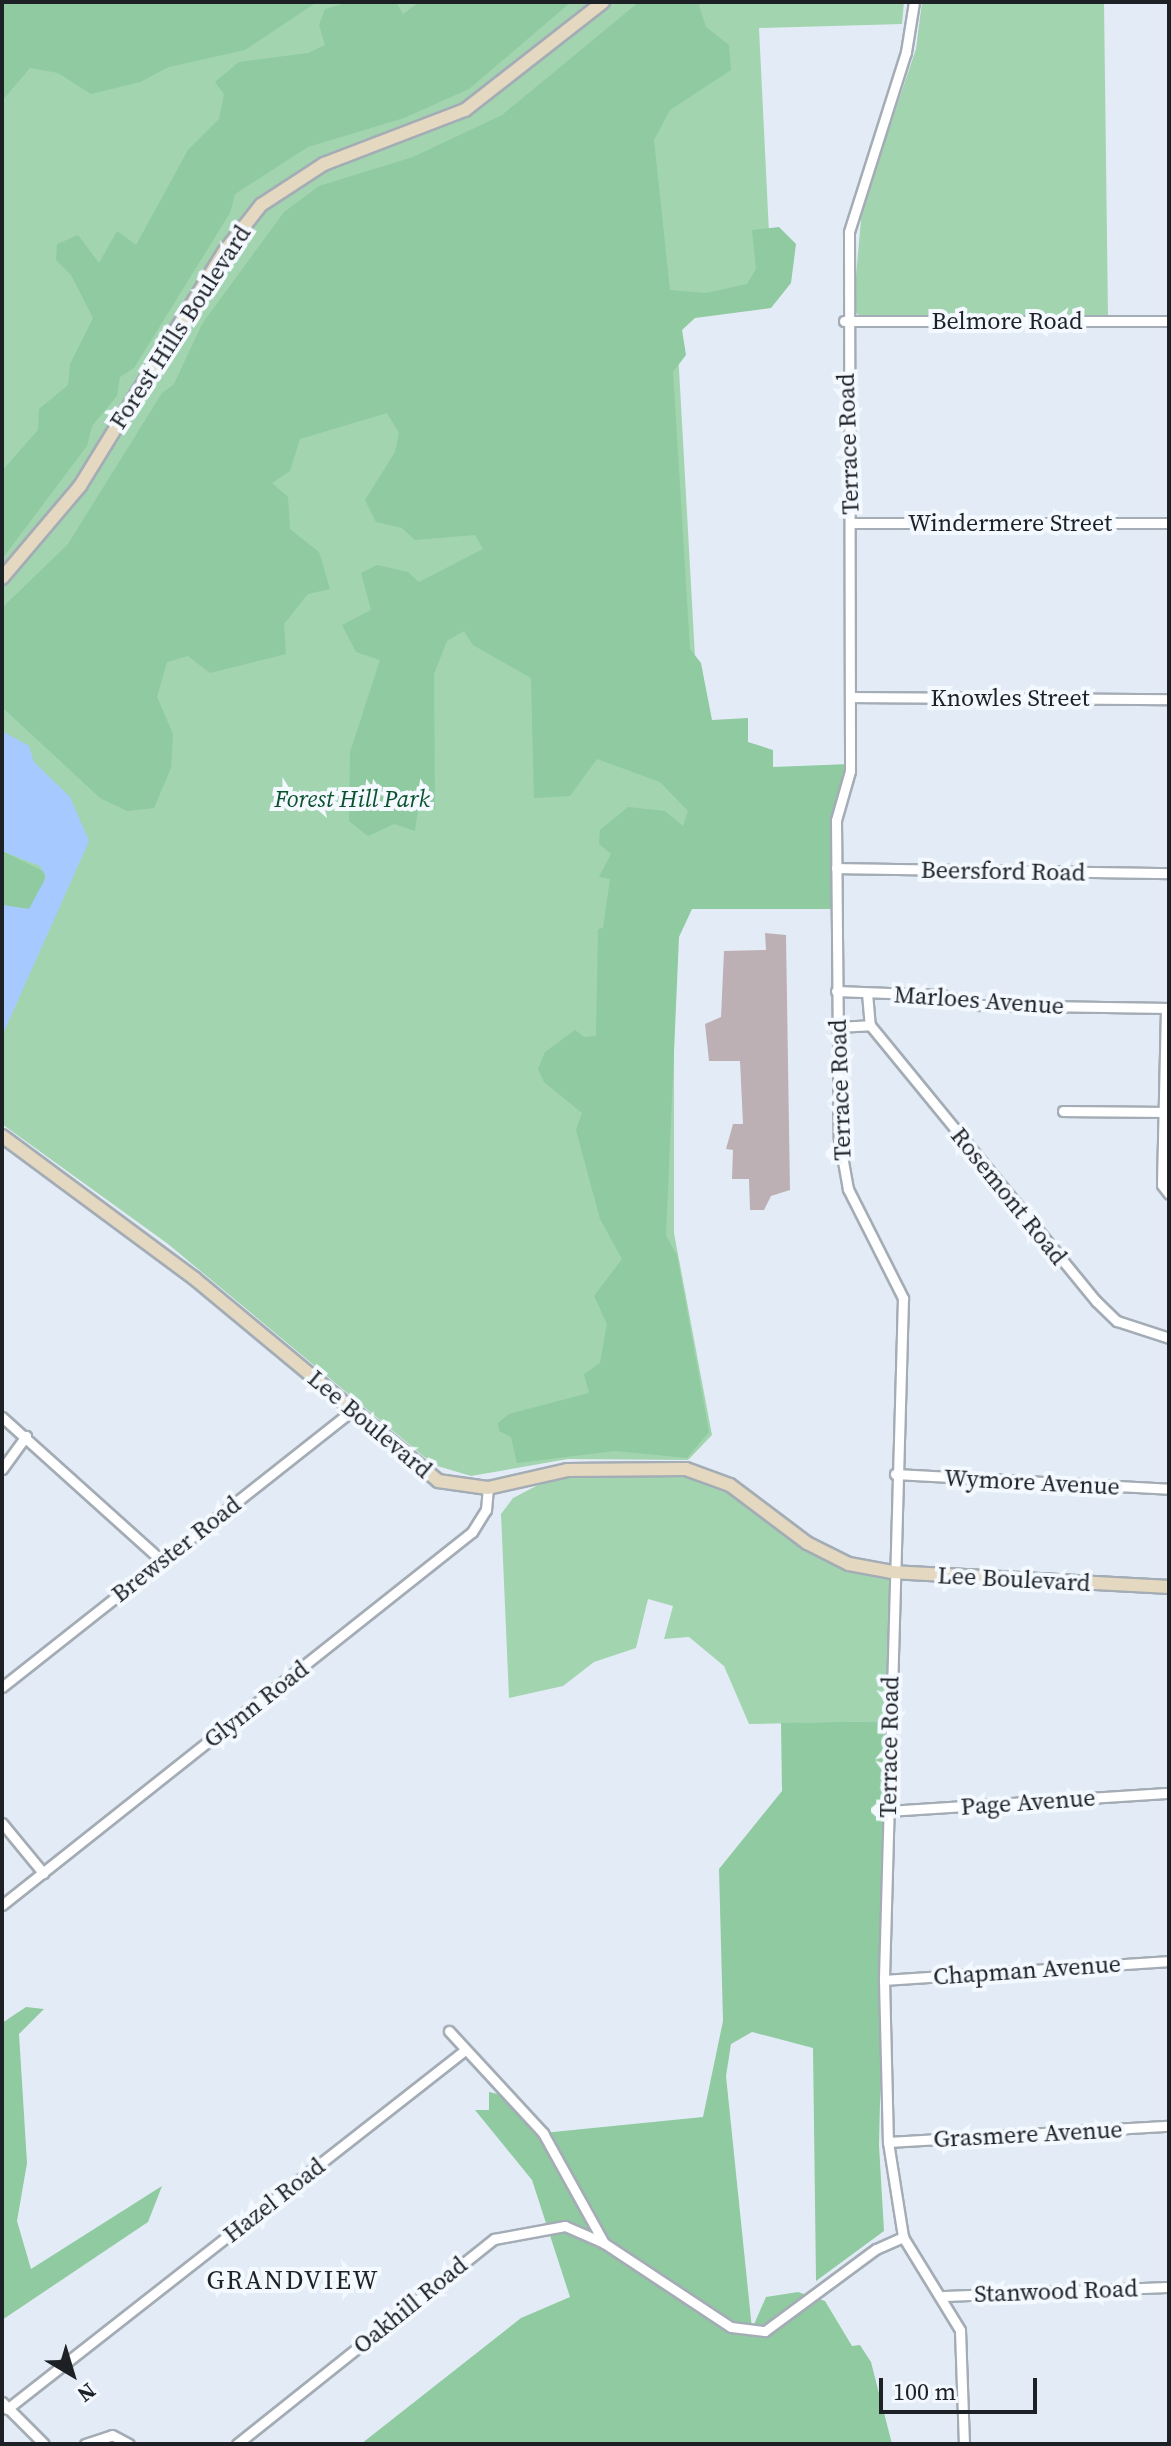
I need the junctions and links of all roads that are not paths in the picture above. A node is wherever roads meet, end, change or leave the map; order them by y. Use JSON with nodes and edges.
{"nodes":[{"id":1,"x":603,"y":2,"type":"edge"},
{"id":2,"x":914,"y":2,"type":"edge"},
{"id":3,"x":844,"y":321,"type":"junction"},
{"id":4,"x":1169,"y":321,"type":"edge"},
{"id":5,"x":850,"y":523,"type":"junction"},
{"id":6,"x":1169,"y":523,"type":"edge"},
{"id":7,"x":2,"y":578,"type":"edge"},
{"id":8,"x":850,"y":697,"type":"junction"},
{"id":9,"x":1169,"y":699,"type":"edge"},
{"id":10,"x":836,"y":868,"type":"junction"},
{"id":11,"x":1169,"y":873,"type":"edge"},
{"id":12,"x":836,"y":991,"type":"junction"},
{"id":13,"x":867,"y":993,"type":"junction"},
{"id":14,"x":1167,"y":1008,"type":"edge"},
{"id":15,"x":870,"y":1025,"type":"junction"},
{"id":16,"x":837,"y":1027,"type":"junction"},
{"id":17,"x":1063,"y":1111,"type":"dead end"},
{"id":18,"x":1164,"y":1112,"type":"junction"},
{"id":19,"x":2,"y":1136,"type":"edge"},
{"id":20,"x":1166,"y":1141,"type":"edge"},
{"id":21,"x":1169,"y":1194,"type":"edge"},
{"id":22,"x":1169,"y":1338,"type":"edge"},
{"id":23,"x":351,"y":1411,"type":"junction"},
{"id":24,"x":2,"y":1417,"type":"edge"},
{"id":25,"x":26,"y":1436,"type":"junction"},
{"id":26,"x":2,"y":1469,"type":"edge"},
{"id":27,"x":895,"y":1474,"type":"junction"},
{"id":28,"x":488,"y":1488,"type":"junction"},
{"id":29,"x":1169,"y":1489,"type":"edge"},
{"id":30,"x":161,"y":1560,"type":"junction"},
{"id":31,"x":892,"y":1572,"type":"junction"},
{"id":32,"x":1169,"y":1587,"type":"edge"},
{"id":33,"x":2,"y":1687,"type":"edge"},
{"id":34,"x":1169,"y":1793,"type":"edge"},
{"id":35,"x":888,"y":1811,"type":"junction"},
{"id":36,"x":2,"y":1823,"type":"edge"},
{"id":37,"x":43,"y":1873,"type":"junction"},
{"id":38,"x":2,"y":1905,"type":"edge"},
{"id":39,"x":1169,"y":1961,"type":"edge"},
{"id":40,"x":884,"y":1980,"type":"junction"},
{"id":41,"x":449,"y":2031,"type":"dead end"},
{"id":42,"x":465,"y":2050,"type":"junction"},
{"id":43,"x":1169,"y":2126,"type":"edge"},
{"id":44,"x":888,"y":2142,"type":"junction"},
{"id":45,"x":903,"y":2237,"type":"junction"},
{"id":46,"x":604,"y":2243,"type":"junction"},
{"id":47,"x":1169,"y":2287,"type":"edge"},
{"id":48,"x":943,"y":2296,"type":"junction"},
{"id":49,"x":5,"y":2405,"type":"edge"},
{"id":50,"x":44,"y":2444,"type":"edge"},
{"id":51,"x":85,"y":2444,"type":"edge"},
{"id":52,"x":129,"y":2444,"type":"edge"},
{"id":53,"x":237,"y":2444,"type":"edge"},
{"id":54,"x":964,"y":2444,"type":"edge"}],
"edges":[{"from":1,"to":7,"type":"street","name":"Forest Hills Boulevard"},
{"from":2,"to":3,"type":"street","name":"Terrace Road"},
{"from":3,"to":4,"type":"street","name":"Belmore Road"},
{"from":3,"to":5,"type":"street","name":"Terrace Road"},
{"from":5,"to":6,"type":"street","name":"Windermere Street"},
{"from":5,"to":8,"type":"street","name":"Terrace Road"},
{"from":8,"to":9,"type":"street","name":"Knowles Street"},
{"from":8,"to":10,"type":"street","name":"Terrace Road"},
{"from":10,"to":11,"type":"street","name":"Beersford Road"},
{"from":10,"to":12,"type":"street","name":"Terrace Road"},
{"from":12,"to":13,"type":"street","name":"Marloes Avenue"},
{"from":12,"to":16,"type":"street","name":"Terrace Road"},
{"from":13,"to":14,"type":"street","name":"Marloes Avenue"},
{"from":13,"to":15,"type":"street"},
{"from":14,"to":18,"type":"street"},
{"from":15,"to":16,"type":"street"},
{"from":15,"to":22,"type":"street","name":"Rosemont Road"},
{"from":16,"to":27,"type":"street","name":"Terrace Road"},
{"from":17,"to":18,"type":"street"},
{"from":18,"to":20,"type":"street"},
{"from":19,"to":23,"type":"street","name":"Lee Boulevard"},
{"from":20,"to":21,"type":"street"},
{"from":23,"to":28,"type":"street","name":"Lee Boulevard"},
{"from":23,"to":30,"type":"street","name":"Brewster Road"},
{"from":24,"to":25,"type":"street"},
{"from":25,"to":26,"type":"street"},
{"from":25,"to":30,"type":"street"},
{"from":27,"to":29,"type":"street","name":"Wymore Avenue"},
{"from":27,"to":31,"type":"street","name":"Terrace Road"},
{"from":28,"to":31,"type":"street","name":"Lee Boulevard"},
{"from":28,"to":37,"type":"street","name":"Glynn Road"},
{"from":30,"to":33,"type":"street","name":"Brewster Road"},
{"from":31,"to":32,"type":"street","name":"Lee Boulevard"},
{"from":31,"to":35,"type":"street","name":"Terrace Road"},
{"from":34,"to":35,"type":"street","name":"Page Avenue"},
{"from":35,"to":40,"type":"street","name":"Terrace Road"},
{"from":36,"to":37,"type":"street"},
{"from":37,"to":38,"type":"street","name":"Glynn Road"},
{"from":39,"to":40,"type":"street","name":"Chapman Avenue"},
{"from":40,"to":44,"type":"street","name":"Terrace Road"},
{"from":41,"to":42,"type":"street"},
{"from":42,"to":46,"type":"street"},
{"from":42,"to":49,"type":"street","name":"Hazel Road"},
{"from":43,"to":44,"type":"street","name":"Grasmere Avenue"},
{"from":44,"to":45,"type":"street","name":"Terrace Road"},
{"from":45,"to":46,"type":"street"},
{"from":45,"to":48,"type":"street","name":"Terrace Road"},
{"from":46,"to":53,"type":"street","name":"Oakhill Road"},
{"from":47,"to":48,"type":"street","name":"Stanwood Road"},
{"from":48,"to":54,"type":"street","name":"Terrace Road"},
{"from":49,"to":50,"type":"street"},
{"from":51,"to":52,"type":"street"}]}
